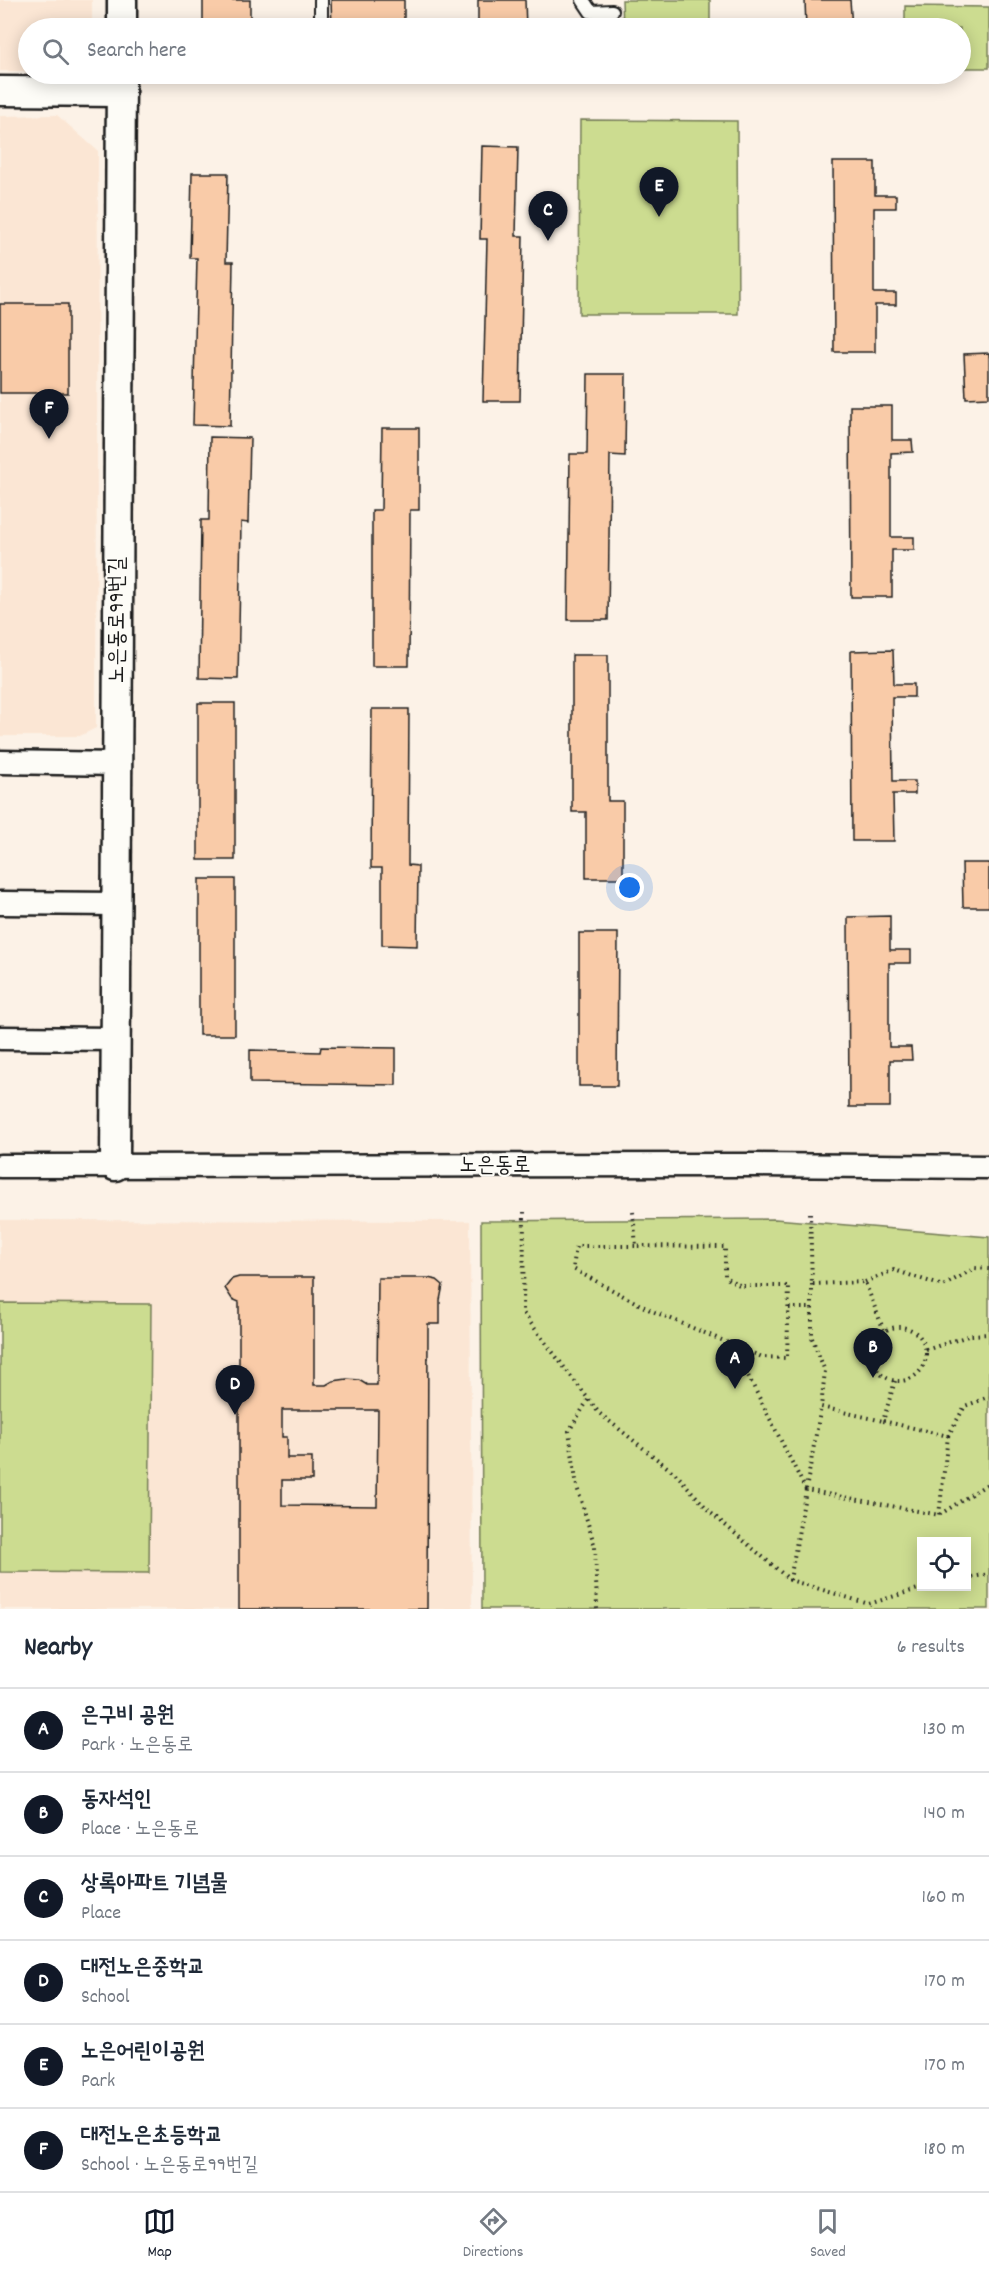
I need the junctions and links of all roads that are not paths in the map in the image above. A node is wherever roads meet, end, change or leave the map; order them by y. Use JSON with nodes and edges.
{"nodes":[{"id":1,"x":122,"y":0,"type":"edge"},
{"id":2,"x":321,"y":0,"type":"edge"},
{"id":3,"x":583,"y":0,"type":"edge"},
{"id":4,"x":612,"y":10,"type":"dead end"},
{"id":5,"x":122,"y":18,"type":"edge"},
{"id":6,"x":321,"y":18,"type":"edge"},
{"id":7,"x":108,"y":84,"type":"edge"},
{"id":8,"x":121,"y":84,"type":"edge"},
{"id":9,"x":0,"y":92,"type":"edge"},
{"id":10,"x":0,"y":762,"type":"edge"},
{"id":11,"x":117,"y":764,"type":"junction"},
{"id":12,"x":0,"y":903,"type":"edge"},
{"id":13,"x":117,"y":904,"type":"junction"},
{"id":14,"x":0,"y":1038,"type":"edge"},
{"id":15,"x":116,"y":1039,"type":"junction"},
{"id":16,"x":0,"y":1166,"type":"edge"},
{"id":17,"x":115,"y":1166,"type":"junction"},
{"id":18,"x":989,"y":1167,"type":"edge"}],
"edges":[{"from":1,"to":5,"type":"street"},
{"from":2,"to":6,"type":"lane"},
{"from":3,"to":4,"type":"lane"},
{"from":7,"to":9,"type":"street"},
{"from":8,"to":11,"type":"street","name":"노은동로99번길"},
{"from":10,"to":11,"type":"street"},
{"from":11,"to":13,"type":"street","name":"노은동로99번길"},
{"from":12,"to":13,"type":"street"},
{"from":13,"to":15,"type":"street","name":"노은동로99번길"},
{"from":14,"to":15,"type":"street"},
{"from":15,"to":17,"type":"street","name":"노은동로99번길"},
{"from":16,"to":17,"type":"street","name":"노은동로"},
{"from":17,"to":18,"type":"street","name":"노은동로"}]}
